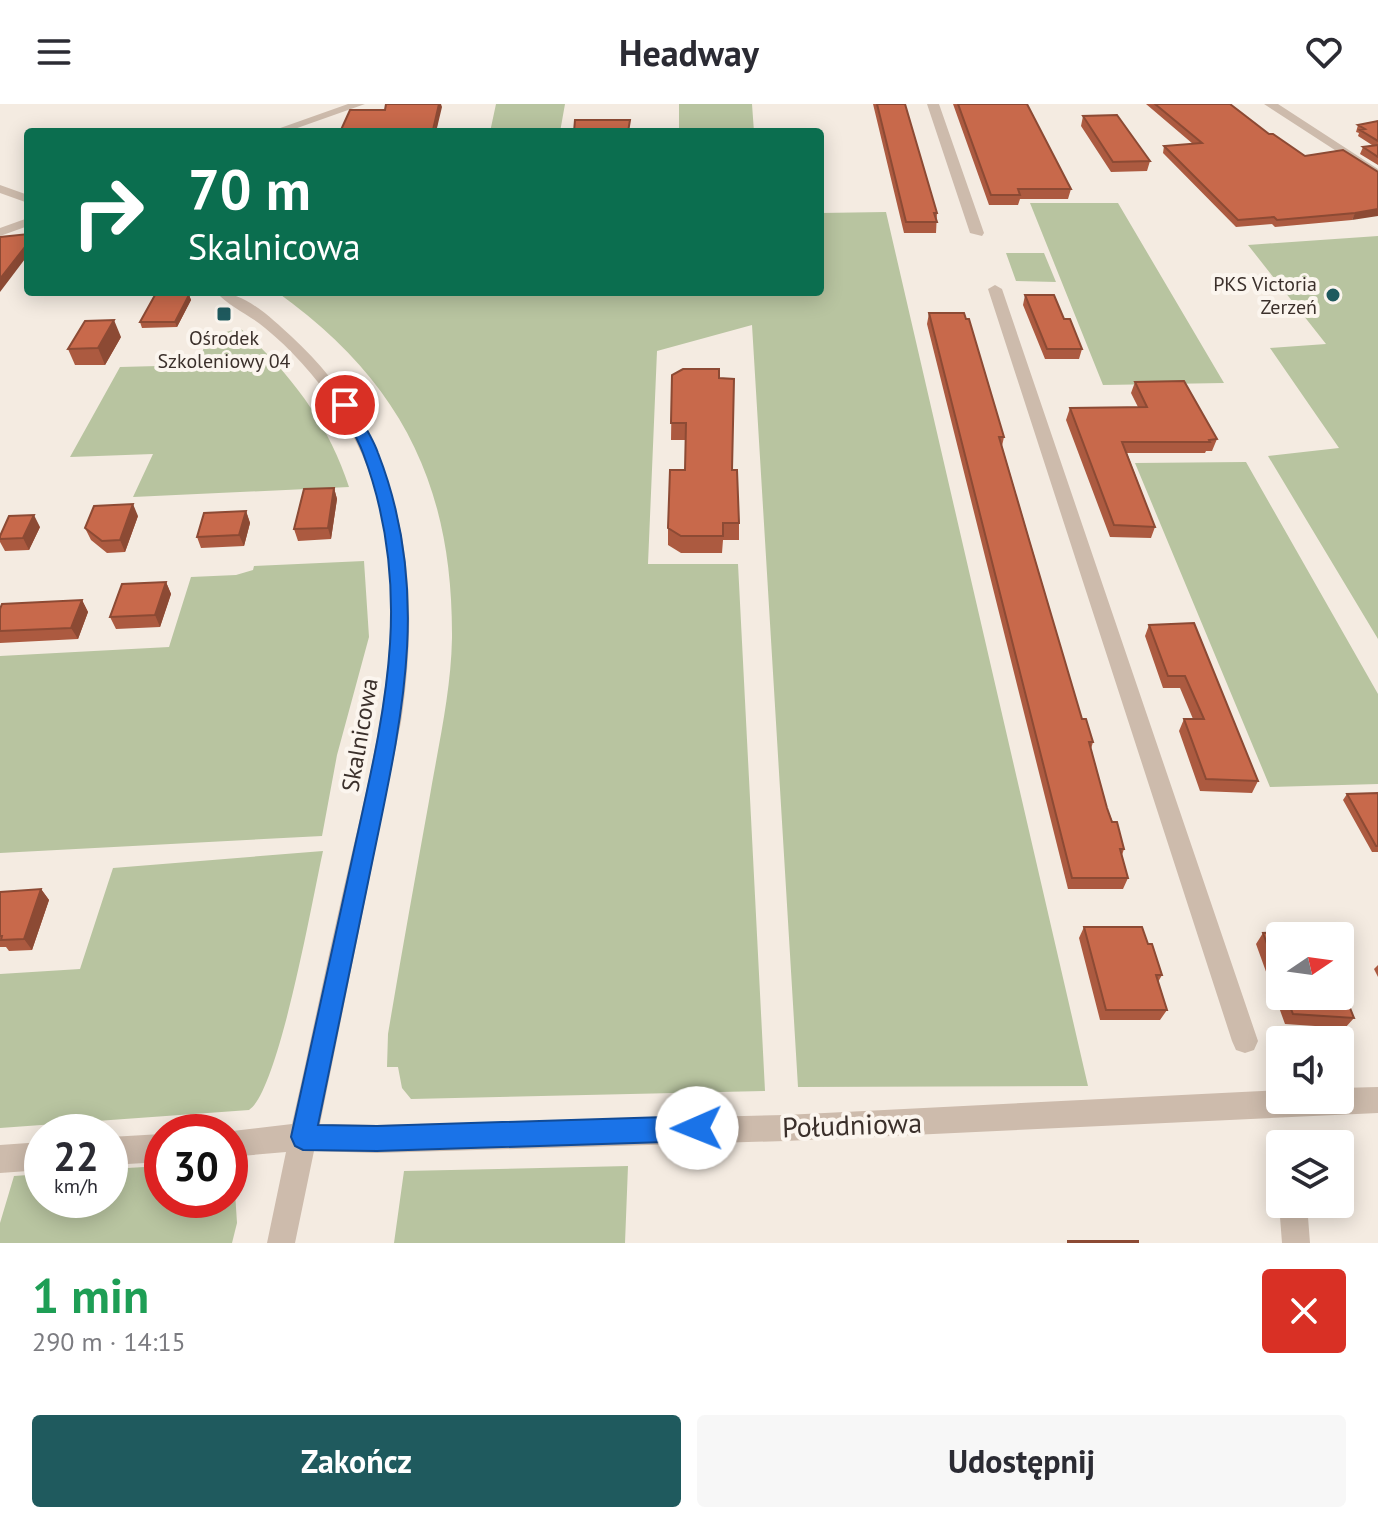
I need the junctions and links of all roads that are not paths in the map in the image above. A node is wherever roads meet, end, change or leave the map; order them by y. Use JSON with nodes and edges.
{"nodes":[{"id":1,"x":359,"y":104,"type":"edge"},
{"id":2,"x":933,"y":104,"type":"edge"},
{"id":3,"x":1270,"y":104,"type":"edge"},
{"id":4,"x":287,"y":128,"type":"edge"},
{"id":5,"x":1378,"y":174,"type":"edge"},
{"id":6,"x":0,"y":189,"type":"edge"},
{"id":7,"x":0,"y":200,"type":"edge"},
{"id":8,"x":24,"y":211,"type":"edge"},
{"id":9,"x":24,"y":212,"type":"edge"},
{"id":10,"x":24,"y":214,"type":"edge"},
{"id":11,"x":24,"y":214,"type":"edge"},
{"id":12,"x":0,"y":224,"type":"edge"},
{"id":13,"x":0,"y":232,"type":"edge"},
{"id":14,"x":977,"y":233,"type":"dead end"},
{"id":15,"x":995,"y":289,"type":"dead end"},
{"id":16,"x":230,"y":296,"type":"edge"},
{"id":17,"x":1245,"y":1041,"type":"dead end"},
{"id":18,"x":1378,"y":1100,"type":"edge"},
{"id":19,"x":303,"y":1137,"type":"junction"},
{"id":20,"x":248,"y":1142,"type":"edge"},
{"id":21,"x":24,"y":1157,"type":"edge"},
{"id":22,"x":0,"y":1159,"type":"edge"},
{"id":23,"x":1294,"y":1218,"type":"edge"},
{"id":24,"x":281,"y":1243,"type":"edge"},
{"id":25,"x":1296,"y":1243,"type":"edge"}],
"edges":[{"from":1,"to":4,"type":"street"},
{"from":2,"to":14,"type":"street"},
{"from":3,"to":5,"type":"street"},
{"from":6,"to":8,"type":"street"},
{"from":7,"to":9,"type":"street"},
{"from":10,"to":12,"type":"street"},
{"from":11,"to":13,"type":"street"},
{"from":15,"to":17,"type":"street"},
{"from":16,"to":19,"type":"street","name":"Skalnicowa"},
{"from":18,"to":19,"type":"street","name":"Południowa"},
{"from":19,"to":20,"type":"street","name":"Południowa"},
{"from":19,"to":24,"type":"street","name":"Skalnicowa"},
{"from":21,"to":22,"type":"street"},
{"from":23,"to":25,"type":"street"}]}
